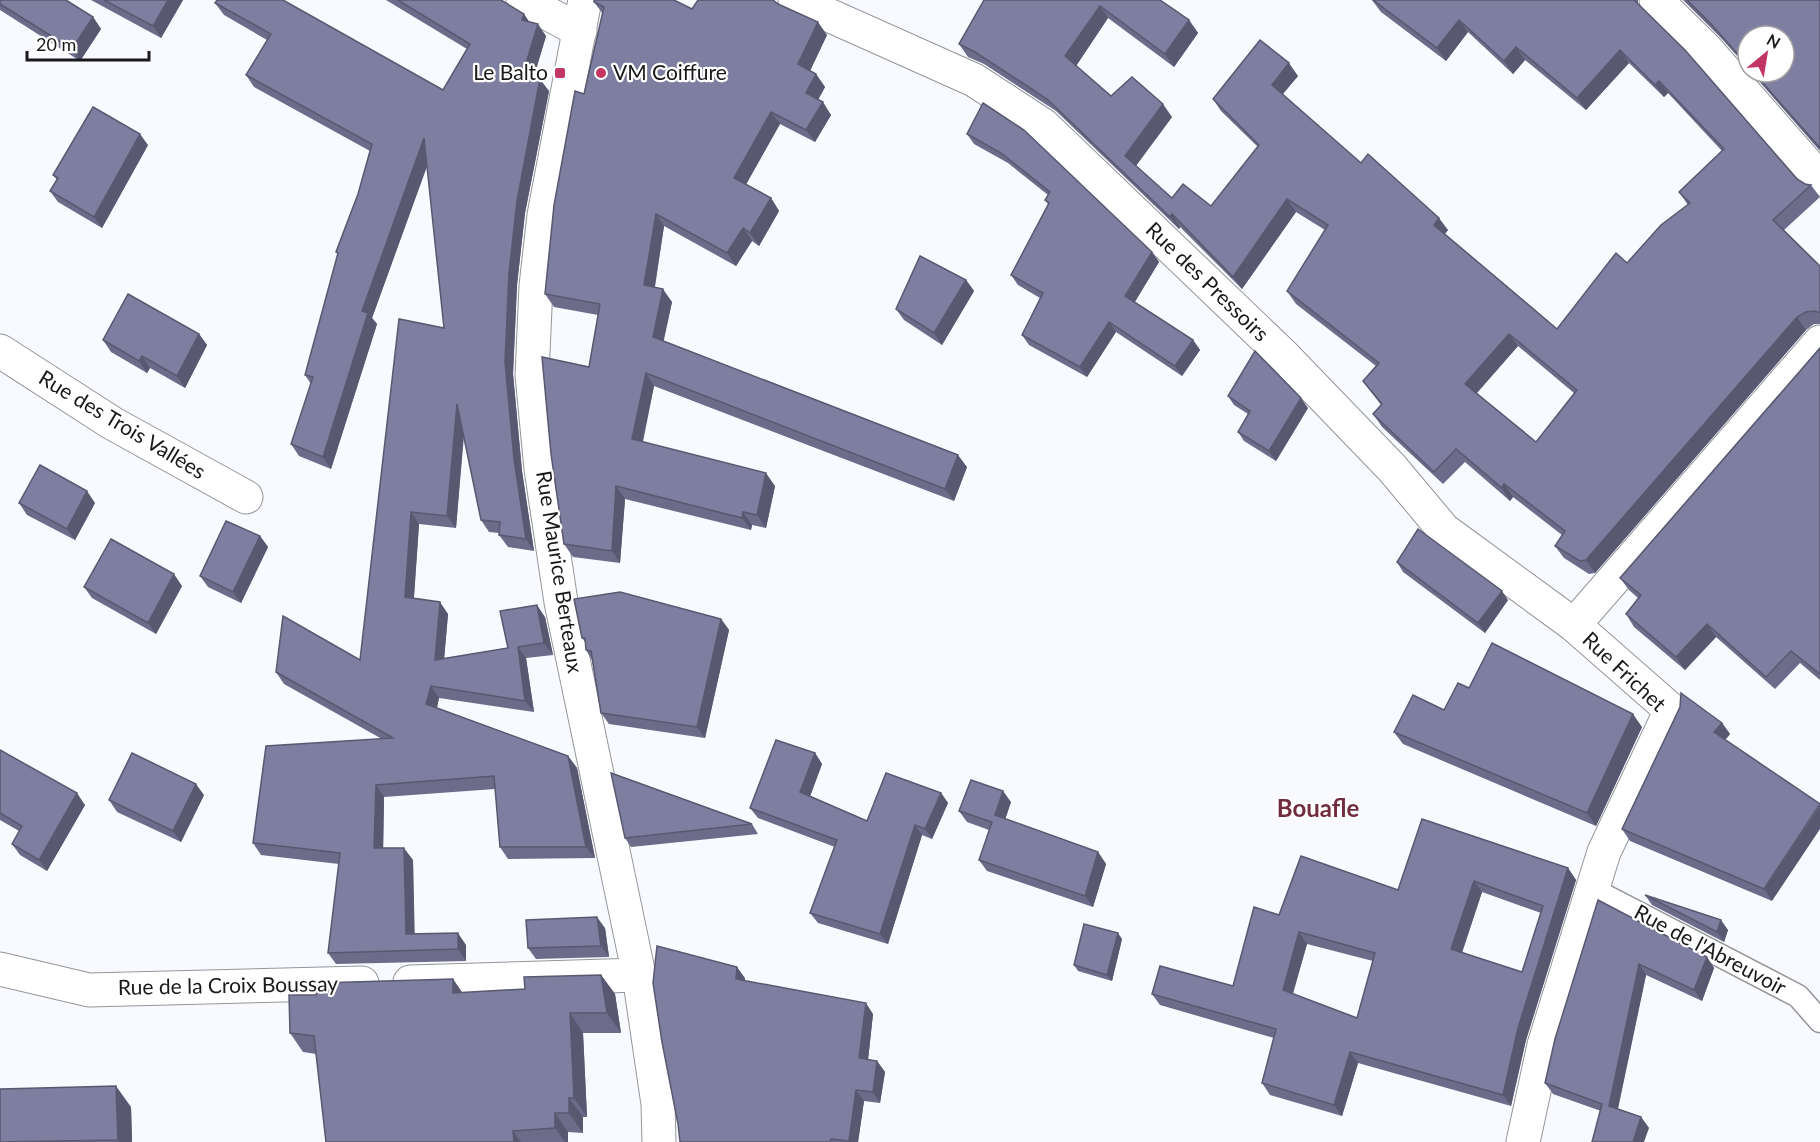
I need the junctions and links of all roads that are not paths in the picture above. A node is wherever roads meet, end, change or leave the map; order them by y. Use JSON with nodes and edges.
{"nodes":[{"id":1,"x":523,"y":0,"type":"edge"},
{"id":2,"x":795,"y":0,"type":"edge"},
{"id":3,"x":1656,"y":0,"type":"edge"},
{"id":4,"x":583,"y":15,"type":"edge"},
{"id":5,"x":1820,"y":179,"type":"edge"},
{"id":6,"x":1820,"y":342,"type":"edge"},
{"id":7,"x":0,"y":351,"type":"edge"},
{"id":8,"x":246,"y":497,"type":"dead end"},
{"id":9,"x":1574,"y":625,"type":"junction"},
{"id":10,"x":1592,"y":889,"type":"junction"},
{"id":11,"x":0,"y":969,"type":"edge"},
{"id":12,"x":639,"y":975,"type":"junction"},
{"id":13,"x":1820,"y":1021,"type":"edge"},
{"id":14,"x":659,"y":1142,"type":"edge"},
{"id":15,"x":1523,"y":1142,"type":"edge"}],
"edges":[{"from":1,"to":4,"type":"street"},
{"from":2,"to":9,"type":"street","name":"Rue des Pressoirs"},
{"from":3,"to":5,"type":"street"},
{"from":4,"to":12,"type":"street","name":"Rue Maurice Berteaux"},
{"from":6,"to":9,"type":"street","name":"Rue Frichet"},
{"from":7,"to":8,"type":"street","name":"Rue des Trois Vallées"},
{"from":9,"to":10,"type":"street","name":"Rue Frichet"},
{"from":10,"to":13,"type":"lane","name":"Rue de l'Abreuvoir"},
{"from":10,"to":15,"type":"street","name":"Rue Frichet"},
{"from":11,"to":12,"type":"street","name":"Rue de la Croix Boussay"},
{"from":12,"to":14,"type":"street","name":"Rue Maurice Berteaux"}]}
